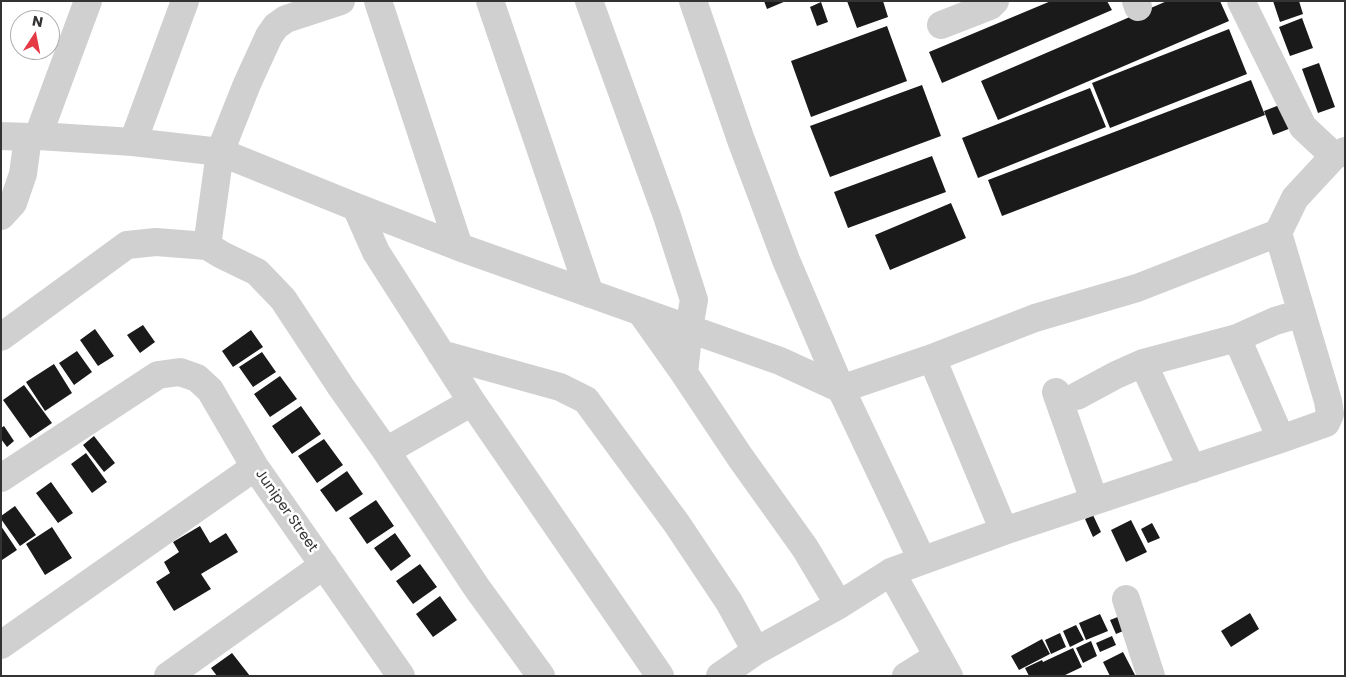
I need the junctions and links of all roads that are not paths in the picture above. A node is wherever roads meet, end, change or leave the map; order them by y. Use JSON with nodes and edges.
{"nodes":[{"id":1,"x":88,"y":1,"type":"edge"},
{"id":2,"x":185,"y":1,"type":"edge"},
{"id":3,"x":341,"y":1,"type":"edge"},
{"id":4,"x":378,"y":1,"type":"edge"},
{"id":5,"x":490,"y":1,"type":"edge"},
{"id":6,"x":589,"y":1,"type":"edge"},
{"id":7,"x":693,"y":1,"type":"edge"},
{"id":8,"x":995,"y":1,"type":"edge"},
{"id":9,"x":1241,"y":1,"type":"edge"},
{"id":10,"x":283,"y":10,"type":"edge"},
{"id":11,"x":941,"y":25,"type":"dead end"},
{"id":12,"x":22,"y":136,"type":"edge"},
{"id":13,"x":133,"y":142,"type":"junction"},
{"id":14,"x":220,"y":152,"type":"junction"},
{"id":15,"x":1340,"y":154,"type":"edge"},
{"id":16,"x":356,"y":207,"type":"junction"},
{"id":17,"x":1,"y":216,"type":"edge"},
{"id":18,"x":1278,"y":232,"type":"junction"},
{"id":19,"x":206,"y":246,"type":"junction"},
{"id":20,"x":459,"y":247,"type":"junction"},
{"id":21,"x":590,"y":294,"type":"junction"},
{"id":22,"x":640,"y":311,"type":"junction"},
{"id":23,"x":1302,"y":313,"type":"junction"},
{"id":24,"x":689,"y":328,"type":"junction"},
{"id":25,"x":1,"y":337,"type":"edge"},
{"id":26,"x":1237,"y":338,"type":"junction"},
{"id":27,"x":441,"y":354,"type":"junction"},
{"id":28,"x":932,"y":358,"type":"junction"},
{"id":29,"x":1143,"y":363,"type":"junction"},
{"id":30,"x":684,"y":373,"type":"junction"},
{"id":31,"x":841,"y":389,"type":"junction"},
{"id":32,"x":472,"y":402,"type":"junction"},
{"id":33,"x":1281,"y":439,"type":"junction"},
{"id":34,"x":386,"y":451,"type":"junction"},
{"id":35,"x":255,"y":467,"type":"junction"},
{"id":36,"x":1192,"y":468,"type":"junction"},
{"id":37,"x":1,"y":478,"type":"edge"},
{"id":38,"x":1094,"y":500,"type":"junction"},
{"id":39,"x":1004,"y":530,"type":"junction"},
{"id":40,"x":922,"y":560,"type":"junction"},
{"id":41,"x":324,"y":565,"type":"junction"},
{"id":42,"x":891,"y":572,"type":"junction"},
{"id":43,"x":1126,"y":599,"type":"dead end"},
{"id":44,"x":839,"y":605,"type":"junction"},
{"id":45,"x":1,"y":646,"type":"edge"},
{"id":46,"x":756,"y":651,"type":"junction"},
{"id":47,"x":943,"y":666,"type":"edge"},
{"id":48,"x":390,"y":672,"type":"edge"},
{"id":49,"x":168,"y":676,"type":"edge"},
{"id":50,"x":541,"y":676,"type":"edge"},
{"id":51,"x":660,"y":676,"type":"edge"},
{"id":52,"x":720,"y":676,"type":"edge"},
{"id":53,"x":906,"y":676,"type":"edge"},
{"id":54,"x":1151,"y":676,"type":"edge"}],
"edges":[{"from":1,"to":12,"type":"street"},
{"from":2,"to":13,"type":"street"},
{"from":3,"to":10,"type":"street"},
{"from":4,"to":20,"type":"street"},
{"from":5,"to":21,"type":"street"},
{"from":6,"to":24,"type":"street"},
{"from":7,"to":31,"type":"street"},
{"from":8,"to":11,"type":"street"},
{"from":9,"to":15,"type":"street"},
{"from":10,"to":14,"type":"street"},
{"from":12,"to":13,"type":"street"},
{"from":12,"to":17,"type":"street"},
{"from":13,"to":14,"type":"street"},
{"from":14,"to":16,"type":"street"},
{"from":14,"to":19,"type":"street"},
{"from":15,"to":18,"type":"street"},
{"from":16,"to":20,"type":"street"},
{"from":16,"to":27,"type":"street"},
{"from":18,"to":23,"type":"street"},
{"from":18,"to":28,"type":"street"},
{"from":19,"to":25,"type":"street"},
{"from":19,"to":34,"type":"street"},
{"from":20,"to":21,"type":"street"},
{"from":21,"to":22,"type":"street"},
{"from":22,"to":24,"type":"street"},
{"from":22,"to":30,"type":"street"},
{"from":23,"to":26,"type":"street"},
{"from":23,"to":33,"type":"street"},
{"from":24,"to":30,"type":"street"},
{"from":24,"to":31,"type":"street"},
{"from":26,"to":29,"type":"street"},
{"from":26,"to":33,"type":"street"},
{"from":27,"to":32,"type":"street"},
{"from":27,"to":46,"type":"street"},
{"from":28,"to":31,"type":"street"},
{"from":28,"to":39,"type":"street"},
{"from":29,"to":36,"type":"street"},
{"from":29,"to":38,"type":"street"},
{"from":30,"to":44,"type":"street"},
{"from":31,"to":40,"type":"street"},
{"from":32,"to":34,"type":"street"},
{"from":32,"to":51,"type":"street"},
{"from":33,"to":36,"type":"street"},
{"from":34,"to":50,"type":"street"},
{"from":35,"to":37,"type":"street","name":"Juniper Street"},
{"from":35,"to":41,"type":"street","name":"Juniper Street"},
{"from":35,"to":45,"type":"street"},
{"from":36,"to":38,"type":"street"},
{"from":38,"to":39,"type":"street"},
{"from":39,"to":40,"type":"street"},
{"from":40,"to":42,"type":"street"},
{"from":41,"to":48,"type":"street","name":"Juniper Street"},
{"from":41,"to":49,"type":"street"},
{"from":42,"to":44,"type":"street"},
{"from":42,"to":47,"type":"street"},
{"from":43,"to":54,"type":"street"},
{"from":44,"to":46,"type":"street"},
{"from":46,"to":52,"type":"street"},
{"from":47,"to":53,"type":"street"}]}
